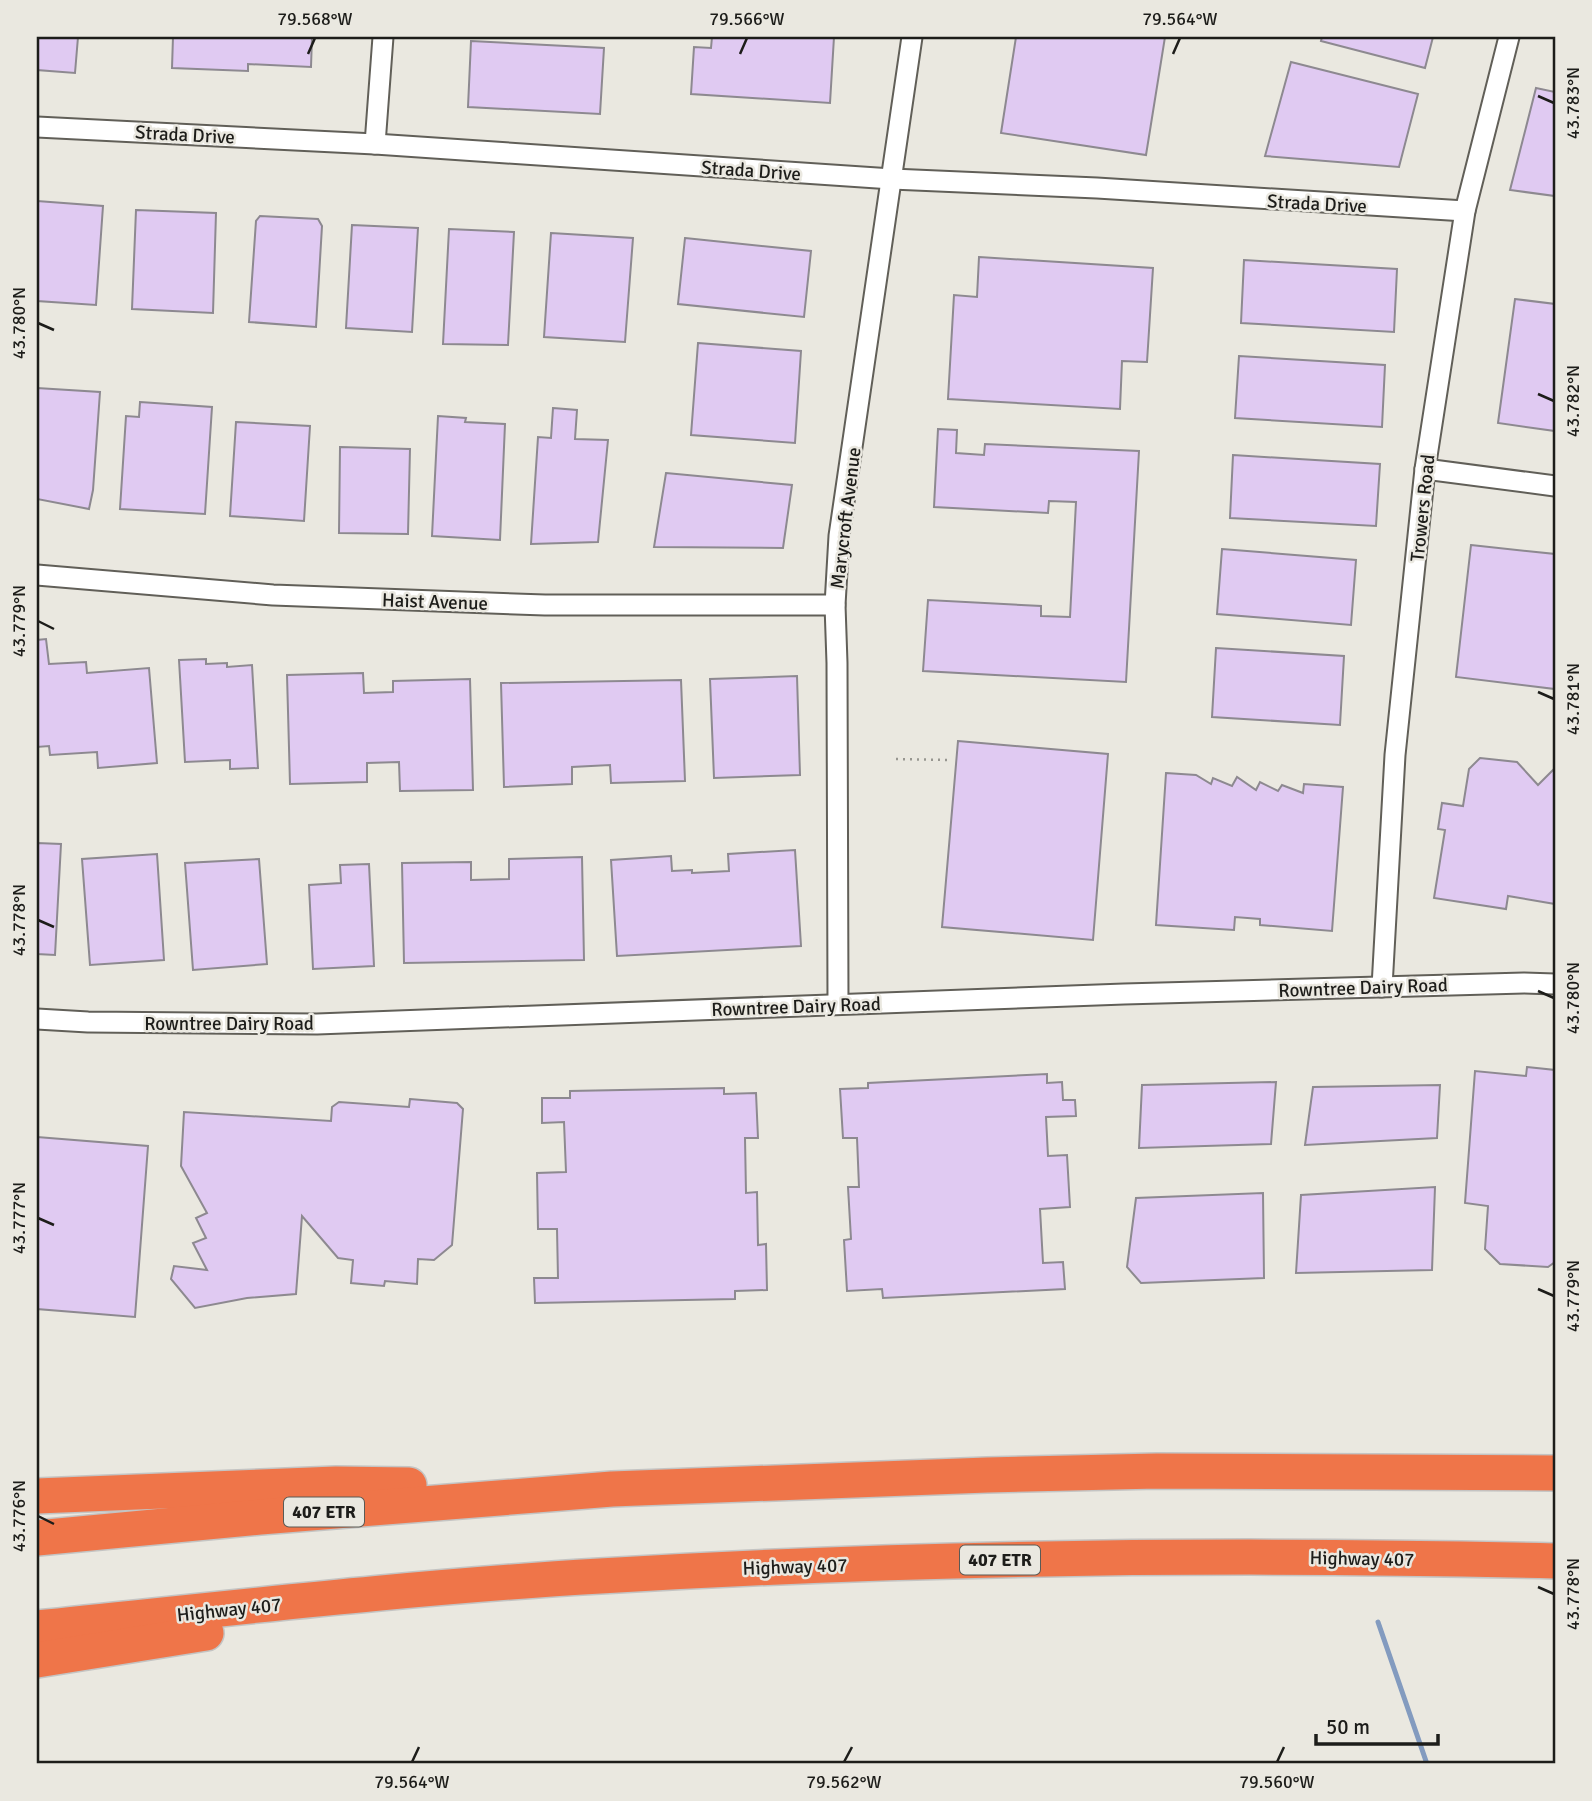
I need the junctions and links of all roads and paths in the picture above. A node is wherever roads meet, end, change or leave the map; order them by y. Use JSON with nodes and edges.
{"nodes":[{"id":1,"x":383,"y":37,"type":"edge"},
{"id":2,"x":912,"y":37,"type":"edge"},
{"id":3,"x":1509,"y":37,"type":"edge"},
{"id":4,"x":37,"y":127,"type":"edge"},
{"id":5,"x":375,"y":144,"type":"junction"},
{"id":6,"x":892,"y":179,"type":"junction"},
{"id":7,"x":1465,"y":211,"type":"junction"},
{"id":8,"x":1425,"y":469,"type":"junction"},
{"id":9,"x":1555,"y":486,"type":"edge"},
{"id":10,"x":37,"y":575,"type":"edge"},
{"id":11,"x":835,"y":605,"type":"junction"},
{"id":12,"x":896,"y":759,"type":"dead end"},
{"id":13,"x":951,"y":760,"type":"dead end"},
{"id":14,"x":1555,"y":984,"type":"edge"},
{"id":15,"x":1382,"y":987,"type":"junction"},
{"id":16,"x":838,"y":1004,"type":"junction"},
{"id":17,"x":37,"y":1018,"type":"edge"},
{"id":18,"x":1555,"y":1473,"type":"edge"},
{"id":19,"x":612,"y":1489,"type":"junction"},
{"id":20,"x":37,"y":1496,"type":"edge"},
{"id":21,"x":37,"y":1538,"type":"edge"},
{"id":22,"x":1555,"y":1561,"type":"edge"},
{"id":23,"x":445,"y":1587,"type":"junction"},
{"id":24,"x":37,"y":1628,"type":"edge"},
{"id":25,"x":37,"y":1660,"type":"edge"}],
"edges":[{"from":1,"to":5,"type":"street"},
{"from":2,"to":6,"type":"street","name":"Marycroft Avenue"},
{"from":3,"to":7,"type":"street","name":"Trowers Road"},
{"from":4,"to":5,"type":"street","name":"Strada Drive"},
{"from":5,"to":6,"type":"street","name":"Strada Drive"},
{"from":6,"to":7,"type":"street","name":"Strada Drive"},
{"from":6,"to":11,"type":"street","name":"Marycroft Avenue"},
{"from":7,"to":8,"type":"street","name":"Trowers Road"},
{"from":8,"to":9,"type":"street"},
{"from":8,"to":15,"type":"street","name":"Trowers Road"},
{"from":10,"to":11,"type":"street","name":"Haist Avenue"},
{"from":11,"to":16,"type":"street","name":"Marycroft Avenue"},
{"from":12,"to":13,"type":"path"},
{"from":14,"to":15,"type":"street","name":"Rowntree Dairy Road"},
{"from":15,"to":16,"type":"street","name":"Rowntree Dairy Road"},
{"from":16,"to":17,"type":"street","name":"Rowntree Dairy Road"},
{"from":18,"to":19,"type":"highway","number":"407 ETR"},
{"from":19,"to":20,"type":"highway"},
{"from":19,"to":21,"type":"highway","number":"407 ETR"},
{"from":22,"to":23,"type":"highway","name":"Highway 407","number":"407 ETR"},
{"from":23,"to":24,"type":"highway","name":"Highway 407","number":"407 ETR"},
{"from":23,"to":25,"type":"highway"}]}
